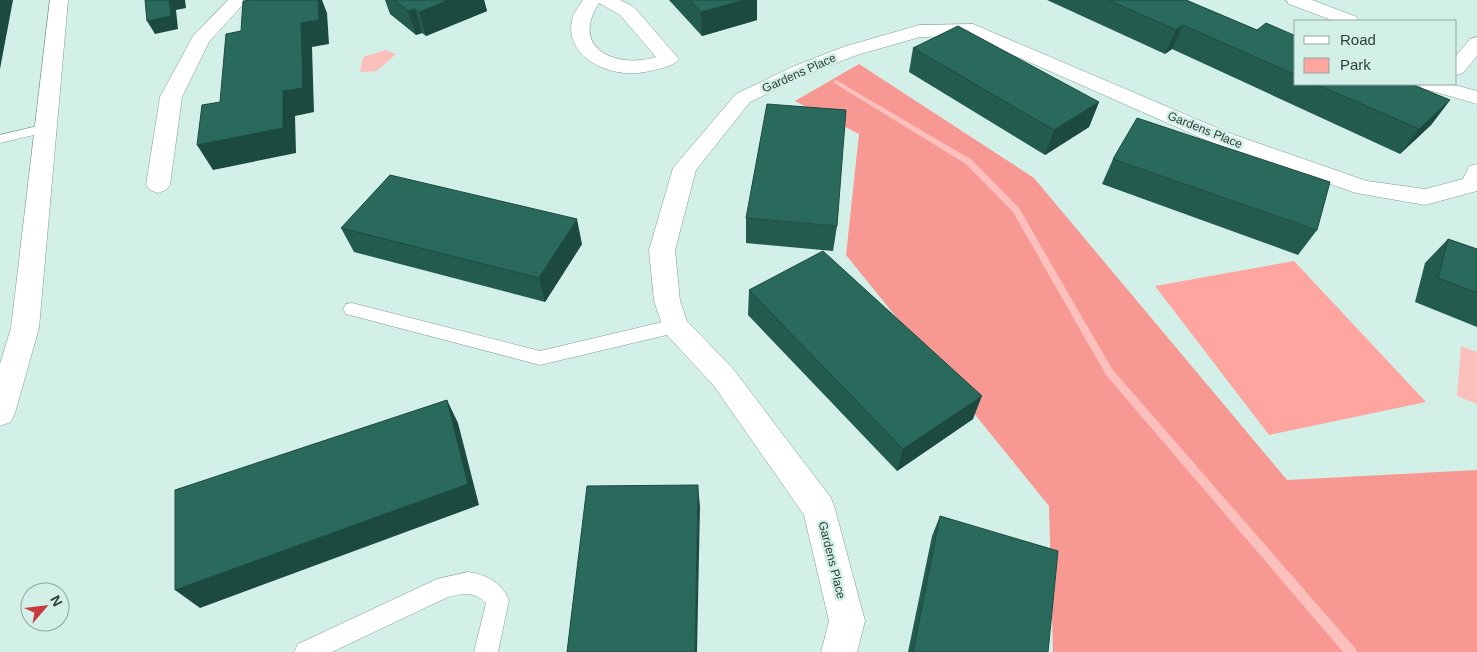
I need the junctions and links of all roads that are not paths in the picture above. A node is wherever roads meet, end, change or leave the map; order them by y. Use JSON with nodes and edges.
{"nodes":[{"id":1,"x":59,"y":0,"type":"edge"},
{"id":2,"x":238,"y":0,"type":"edge"},
{"id":3,"x":592,"y":0,"type":"edge"},
{"id":4,"x":606,"y":0,"type":"edge"},
{"id":5,"x":1295,"y":0,"type":"edge"},
{"id":6,"x":1347,"y":20,"type":"edge"},
{"id":7,"x":1477,"y":42,"type":"edge"},
{"id":8,"x":1457,"y":68,"type":"edge"},
{"id":9,"x":1437,"y":85,"type":"edge"},
{"id":10,"x":1466,"y":89,"type":"edge"},
{"id":11,"x":1477,"y":112,"type":"edge"},
{"id":12,"x":46,"y":128,"type":"junction"},
{"id":13,"x":0,"y":139,"type":"edge"},
{"id":14,"x":1477,"y":172,"type":"edge"},
{"id":15,"x":158,"y":185,"type":"dead end"},
{"id":16,"x":1453,"y":189,"type":"junction"},
{"id":17,"x":1477,"y":201,"type":"edge"},
{"id":18,"x":352,"y":309,"type":"dead end"},
{"id":19,"x":675,"y":326,"type":"junction"},
{"id":20,"x":0,"y":413,"type":"edge"},
{"id":21,"x":306,"y":652,"type":"edge"},
{"id":22,"x":486,"y":652,"type":"edge"},
{"id":23,"x":839,"y":652,"type":"edge"}],
"edges":[{"from":1,"to":12,"type":"street"},
{"from":2,"to":15,"type":"street"},
{"from":3,"to":4,"type":"street"},
{"from":5,"to":6,"type":"street"},
{"from":7,"to":8,"type":"street"},
{"from":9,"to":10,"type":"street"},
{"from":10,"to":11,"type":"street"},
{"from":12,"to":13,"type":"lane"},
{"from":12,"to":20,"type":"street"},
{"from":14,"to":16,"type":"street","name":"Gardens Place"},
{"from":16,"to":17,"type":"street"},
{"from":16,"to":19,"type":"street","name":"Gardens Place"},
{"from":18,"to":19,"type":"lane"},
{"from":19,"to":23,"type":"street","name":"Gardens Place"},
{"from":21,"to":22,"type":"lane"}]}
